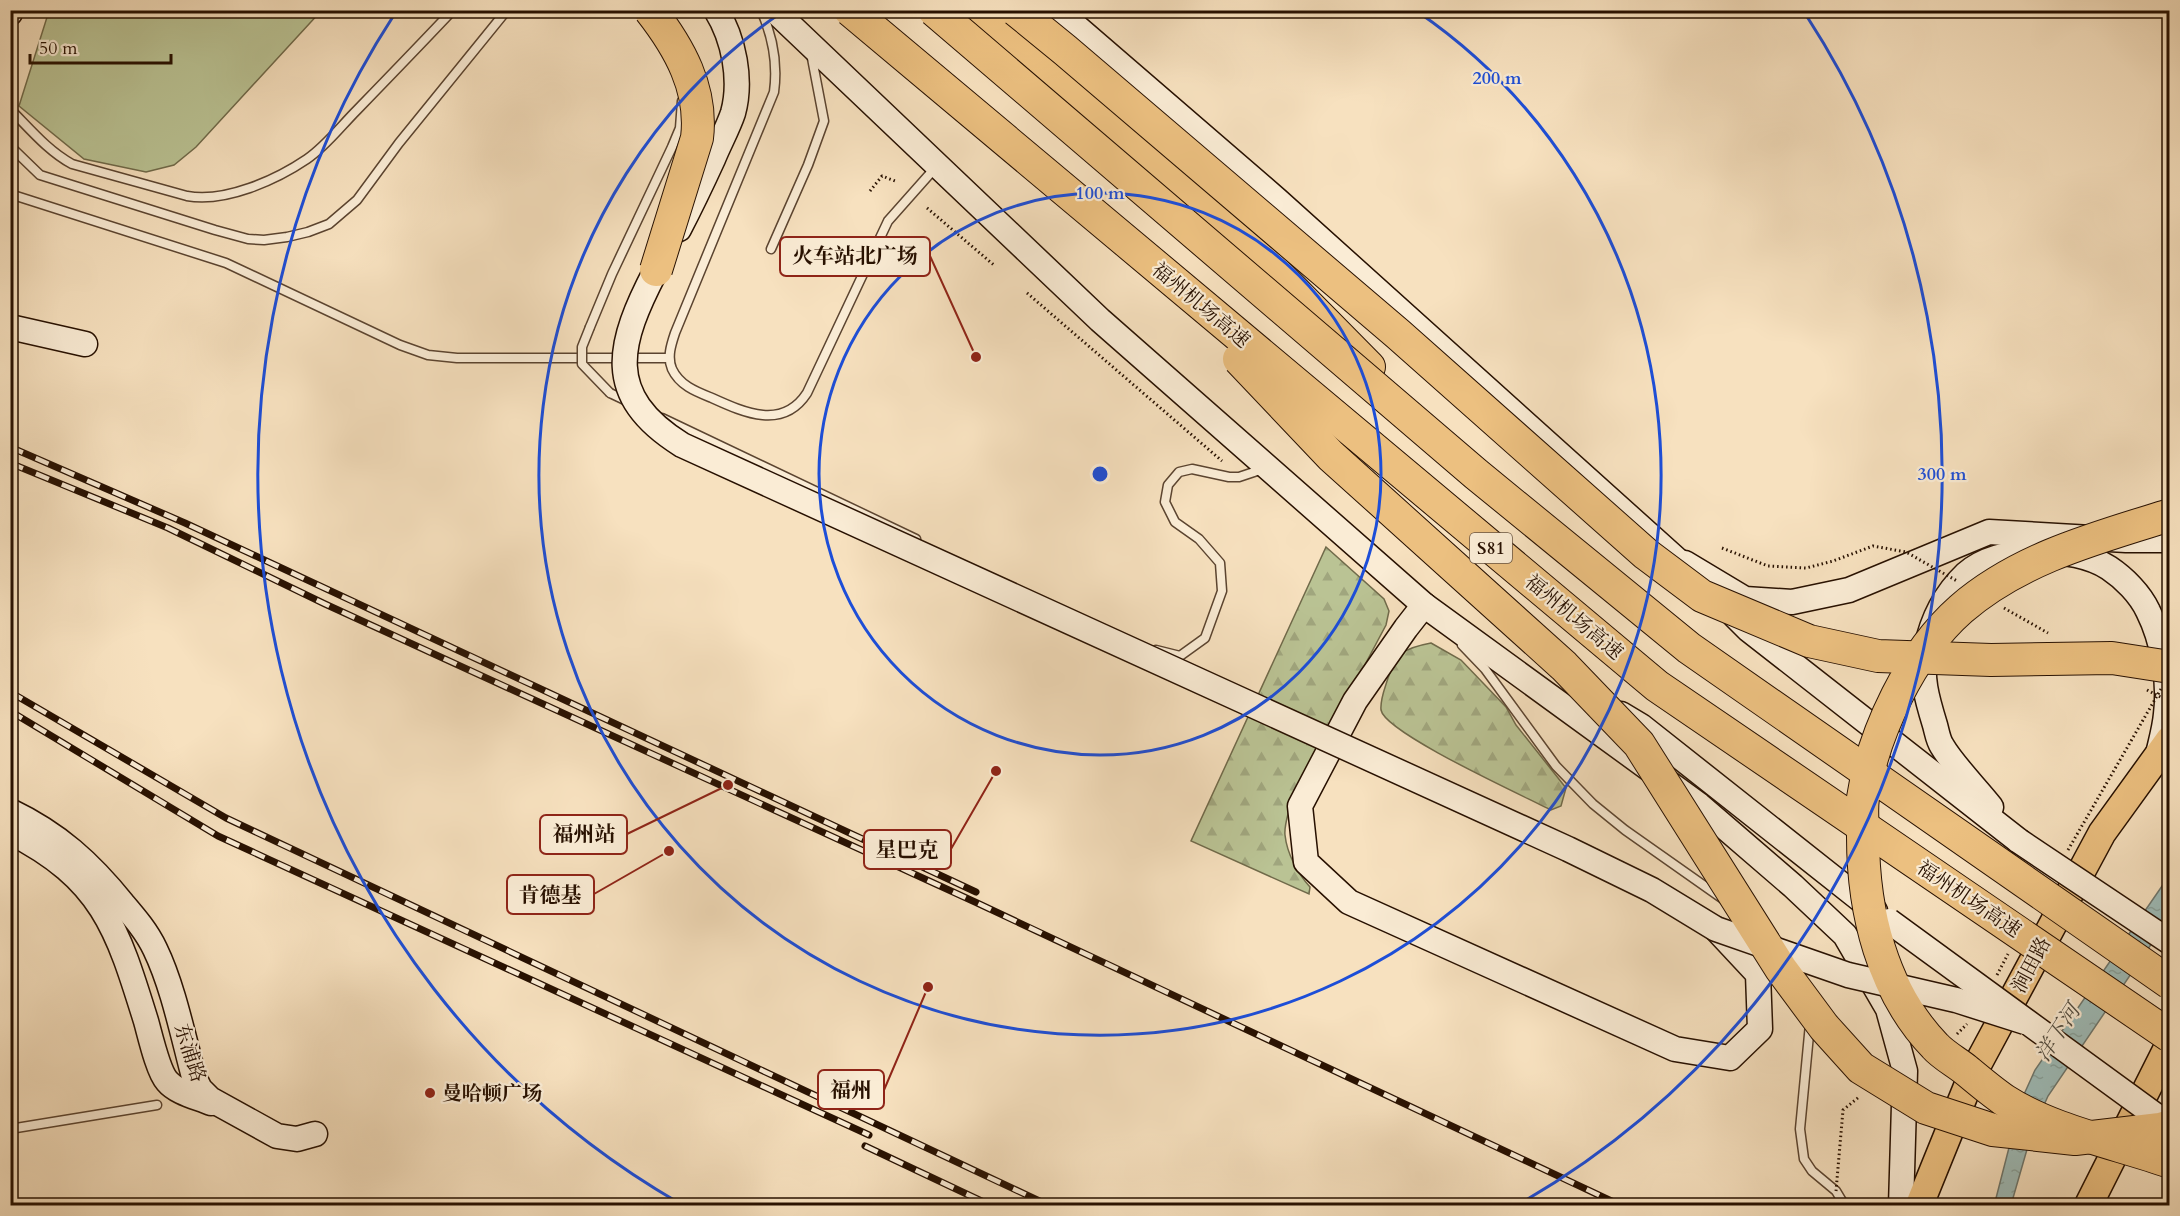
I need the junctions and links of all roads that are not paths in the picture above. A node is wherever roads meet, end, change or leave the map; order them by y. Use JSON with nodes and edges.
{"nodes":[{"id":1,"x":453,"y":10,"type":"edge"},
{"id":2,"x":507,"y":10,"type":"edge"},
{"id":3,"x":650,"y":10,"type":"edge"},
{"id":4,"x":716,"y":10,"type":"edge"},
{"id":5,"x":761,"y":10,"type":"edge"},
{"id":6,"x":774,"y":10,"type":"edge"},
{"id":7,"x":850,"y":10,"type":"edge"},
{"id":8,"x":934,"y":10,"type":"edge"},
{"id":9,"x":969,"y":10,"type":"edge"},
{"id":10,"x":1016,"y":10,"type":"edge"},
{"id":11,"x":1059,"y":12,"type":"edge"},
{"id":12,"x":674,"y":31,"type":"dead end"},
{"id":13,"x":809,"y":44,"type":"junction"},
{"id":14,"x":10,"y":109,"type":"edge"},
{"id":15,"x":10,"y":146,"type":"edge"},
{"id":16,"x":938,"y":165,"type":"junction"},
{"id":17,"x":10,"y":194,"type":"edge"},
{"id":18,"x":771,"y":249,"type":"dead end"},
{"id":19,"x":1134,"y":249,"type":"junction"},
{"id":20,"x":656,"y":270,"type":"junction"},
{"id":21,"x":10,"y":327,"type":"edge"},
{"id":22,"x":85,"y":344,"type":"dead end"},
{"id":23,"x":669,"y":358,"type":"junction"},
{"id":24,"x":1268,"y":467,"type":"junction"},
{"id":25,"x":1476,"y":474,"type":"junction"},
{"id":26,"x":2169,"y":515,"type":"edge"},
{"id":27,"x":2169,"y":540,"type":"edge"},
{"id":28,"x":921,"y":541,"type":"dead end"},
{"id":29,"x":1677,"y":558,"type":"junction"},
{"id":30,"x":1049,"y":602,"type":"dead end"},
{"id":31,"x":1424,"y":605,"type":"junction"},
{"id":32,"x":2169,"y":667,"type":"edge"},
{"id":33,"x":2164,"y":746,"type":"edge"},
{"id":34,"x":10,"y":811,"type":"edge"},
{"id":35,"x":10,"y":832,"type":"edge"},
{"id":36,"x":2019,"y":841,"type":"junction"},
{"id":37,"x":1716,"y":929,"type":"junction"},
{"id":38,"x":1775,"y":938,"type":"dead end"},
{"id":39,"x":2169,"y":942,"type":"edge"},
{"id":40,"x":1784,"y":944,"type":"dead end"},
{"id":41,"x":1804,"y":966,"type":"dead end"},
{"id":42,"x":2169,"y":983,"type":"edge"},
{"id":43,"x":1812,"y":994,"type":"dead end"},
{"id":44,"x":2025,"y":1022,"type":"junction"},
{"id":45,"x":2169,"y":1036,"type":"edge"},
{"id":46,"x":2169,"y":1043,"type":"edge"},
{"id":47,"x":157,"y":1105,"type":"dead end"},
{"id":48,"x":233,"y":1111,"type":"junction"},
{"id":49,"x":2169,"y":1126,"type":"edge"},
{"id":50,"x":10,"y":1129,"type":"edge"},
{"id":51,"x":315,"y":1134,"type":"dead end"},
{"id":52,"x":2169,"y":1162,"type":"edge"},
{"id":53,"x":1845,"y":1206,"type":"edge"},
{"id":54,"x":1900,"y":1206,"type":"edge"},
{"id":55,"x":1919,"y":1206,"type":"edge"},
{"id":56,"x":2088,"y":1206,"type":"edge"}],
"edges":[{"from":1,"to":14,"type":"lane"},
{"from":2,"to":15,"type":"lane"},
{"from":3,"to":20,"type":"highway","bridge":true},
{"from":4,"to":20,"type":"main road","bridge":true},
{"from":5,"to":23,"type":"lane"},
{"from":6,"to":13,"type":"main road"},
{"from":7,"to":19,"type":"highway","name":"福州机场高速","number":"S81","bridge":true},
{"from":8,"to":25,"type":"highway","number":"S81","bridge":true},
{"from":9,"to":25,"type":"highway","bridge":true},
{"from":10,"to":32,"type":"highway","bridge":true},
{"from":11,"to":29,"type":"main road"},
{"from":12,"to":28,"type":"lane","bridge":true},
{"from":13,"to":16,"type":"main road"},
{"from":13,"to":18,"type":"lane"},
{"from":16,"to":23,"type":"lane"},
{"from":16,"to":24,"type":"main road"},
{"from":17,"to":23,"type":"lane"},
{"from":19,"to":45,"type":"highway","name":"福州机场高速","number":"S81","bridge":true},
{"from":19,"to":49,"type":"highway","bridge":true},
{"from":20,"to":37,"type":"main road","bridge":true},
{"from":21,"to":22,"type":"main road"},
{"from":24,"to":30,"type":"lane"},
{"from":24,"to":31,"type":"main road"},
{"from":25,"to":42,"type":"highway","number":"S81","bridge":true},
{"from":26,"to":52,"type":"highway","bridge":true},
{"from":27,"to":29,"type":"main road"},
{"from":29,"to":36,"type":"main road"},
{"from":31,"to":37,"type":"main road"},
{"from":31,"to":38,"type":"lane"},
{"from":31,"to":44,"type":"main road","bridge":true},
{"from":31,"to":54,"type":"main road"},
{"from":33,"to":36,"type":"main road"},
{"from":33,"to":55,"type":"main road","name":"涧田路"},
{"from":34,"to":48,"type":"main road","name":"东浦路"},
{"from":35,"to":48,"type":"main road","name":"东浦路"},
{"from":36,"to":39,"type":"main road","bridge":true},
{"from":37,"to":44,"type":"main road","bridge":true},
{"from":40,"to":41,"type":"lane"},
{"from":43,"to":53,"type":"lane"},
{"from":44,"to":49,"type":"main road","bridge":true},
{"from":46,"to":56,"type":"main road"},
{"from":47,"to":50,"type":"lane"},
{"from":48,"to":51,"type":"main road"}]}
